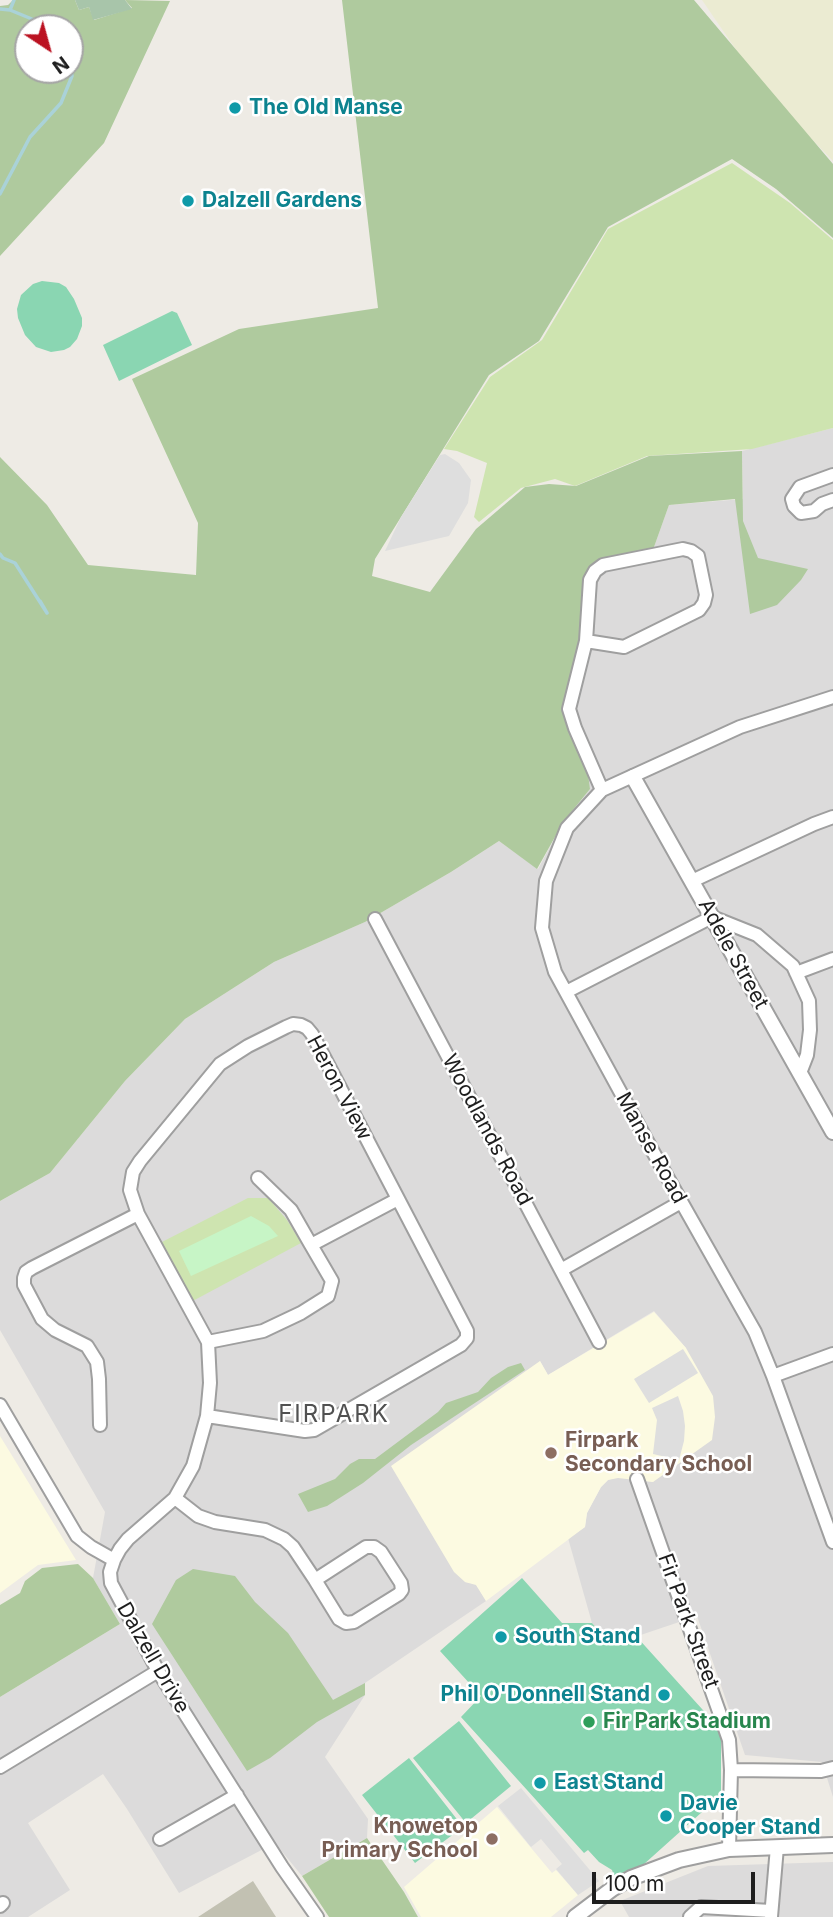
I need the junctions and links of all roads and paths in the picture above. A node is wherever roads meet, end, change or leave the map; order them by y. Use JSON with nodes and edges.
{"nodes":[{"id":1,"x":833,"y":475,"type":"edge"},
{"id":2,"x":833,"y":500,"type":"edge"},
{"id":3,"x":586,"y":641,"type":"junction"},
{"id":4,"x":833,"y":696,"type":"edge"},
{"id":5,"x":633,"y":777,"type":"junction"},
{"id":6,"x":602,"y":790,"type":"junction"},
{"id":7,"x":833,"y":817,"type":"edge"},
{"id":8,"x":692,"y":881,"type":"junction"},
{"id":9,"x":712,"y":917,"type":"junction"},
{"id":10,"x":375,"y":919,"type":"dead end"},
{"id":11,"x":833,"y":959,"type":"edge"},
{"id":12,"x":796,"y":973,"type":"junction"},
{"id":13,"x":566,"y":992,"type":"junction"},
{"id":14,"x":800,"y":1073,"type":"junction"},
{"id":15,"x":831,"y":1123,"type":"edge"},
{"id":16,"x":258,"y":1178,"type":"dead end"},
{"id":17,"x":398,"y":1199,"type":"junction"},
{"id":18,"x":681,"y":1202,"type":"junction"},
{"id":19,"x":138,"y":1214,"type":"junction"},
{"id":20,"x":311,"y":1245,"type":"junction"},
{"id":21,"x":561,"y":1270,"type":"junction"},
{"id":22,"x":208,"y":1342,"type":"junction"},
{"id":23,"x":599,"y":1342,"type":"dead end"},
{"id":24,"x":833,"y":1354,"type":"edge"},
{"id":25,"x":773,"y":1376,"type":"junction"},
{"id":26,"x":0,"y":1405,"type":"edge"},
{"id":27,"x":207,"y":1416,"type":"junction"},
{"id":28,"x":100,"y":1425,"type":"dead end"},
{"id":29,"x":637,"y":1479,"type":"dead end"},
{"id":30,"x":175,"y":1498,"type":"junction"},
{"id":31,"x":833,"y":1542,"type":"edge"},
{"id":32,"x":114,"y":1560,"type":"junction"},
{"id":33,"x":315,"y":1580,"type":"junction"},
{"id":34,"x":158,"y":1671,"type":"junction"},
{"id":35,"x":0,"y":1767,"type":"edge"},
{"id":36,"x":833,"y":1768,"type":"edge"},
{"id":37,"x":731,"y":1770,"type":"junction"},
{"id":38,"x":237,"y":1795,"type":"junction"},
{"id":39,"x":160,"y":1839,"type":"dead end"},
{"id":40,"x":833,"y":1845,"type":"edge"},
{"id":41,"x":777,"y":1847,"type":"junction"},
{"id":42,"x":729,"y":1849,"type":"junction"},
{"id":43,"x":771,"y":1914,"type":"edge"},
{"id":44,"x":317,"y":1917,"type":"edge"},
{"id":45,"x":575,"y":1917,"type":"edge"},
{"id":46,"x":690,"y":1917,"type":"edge"}],
"edges":[{"from":1,"to":2,"type":"street"},
{"from":3,"to":3,"type":"street"},
{"from":3,"to":6,"type":"street"},
{"from":4,"to":5,"type":"street","name":"Manse Road"},
{"from":5,"to":6,"type":"street","name":"Manse Road"},
{"from":5,"to":8,"type":"street","name":"Adele Street"},
{"from":6,"to":13,"type":"street","name":"Manse Road"},
{"from":7,"to":8,"type":"street"},
{"from":8,"to":9,"type":"street","name":"Adele Street"},
{"from":9,"to":12,"type":"street"},
{"from":9,"to":13,"type":"street"},
{"from":9,"to":14,"type":"street","name":"Adele Street"},
{"from":10,"to":21,"type":"street","name":"Woodlands Road"},
{"from":11,"to":12,"type":"street"},
{"from":12,"to":14,"type":"street"},
{"from":13,"to":18,"type":"street","name":"Manse Road"},
{"from":14,"to":15,"type":"street","name":"Adele Street"},
{"from":16,"to":20,"type":"street"},
{"from":17,"to":19,"type":"street","name":"Heron View"},
{"from":17,"to":20,"type":"street"},
{"from":17,"to":27,"type":"street","name":"Heron View"},
{"from":18,"to":21,"type":"street"},
{"from":18,"to":25,"type":"street","name":"Manse Road"},
{"from":19,"to":22,"type":"street","name":"Heron View"},
{"from":19,"to":28,"type":"street"},
{"from":20,"to":22,"type":"street"},
{"from":21,"to":23,"type":"street","name":"Woodlands Road"},
{"from":22,"to":27,"type":"street","name":"Heron View"},
{"from":24,"to":25,"type":"street"},
{"from":25,"to":31,"type":"street","name":"Manse Road"},
{"from":26,"to":32,"type":"street"},
{"from":27,"to":30,"type":"street","name":"Heron View"},
{"from":29,"to":37,"type":"street","name":"Fir Park Street"},
{"from":30,"to":32,"type":"street","name":"Heron View"},
{"from":30,"to":33,"type":"street"},
{"from":32,"to":34,"type":"street","name":"Dalzell Drive"},
{"from":33,"to":33,"type":"street"},
{"from":34,"to":35,"type":"street"},
{"from":34,"to":38,"type":"street","name":"Dalzell Drive"},
{"from":36,"to":37,"type":"street"},
{"from":37,"to":42,"type":"street","name":"Fir Park Street"},
{"from":38,"to":39,"type":"street"},
{"from":38,"to":44,"type":"street","name":"Dalzell Drive"},
{"from":40,"to":41,"type":"street"},
{"from":41,"to":42,"type":"street"},
{"from":41,"to":43,"type":"street"},
{"from":42,"to":45,"type":"street"},
{"from":43,"to":46,"type":"street"}]}
